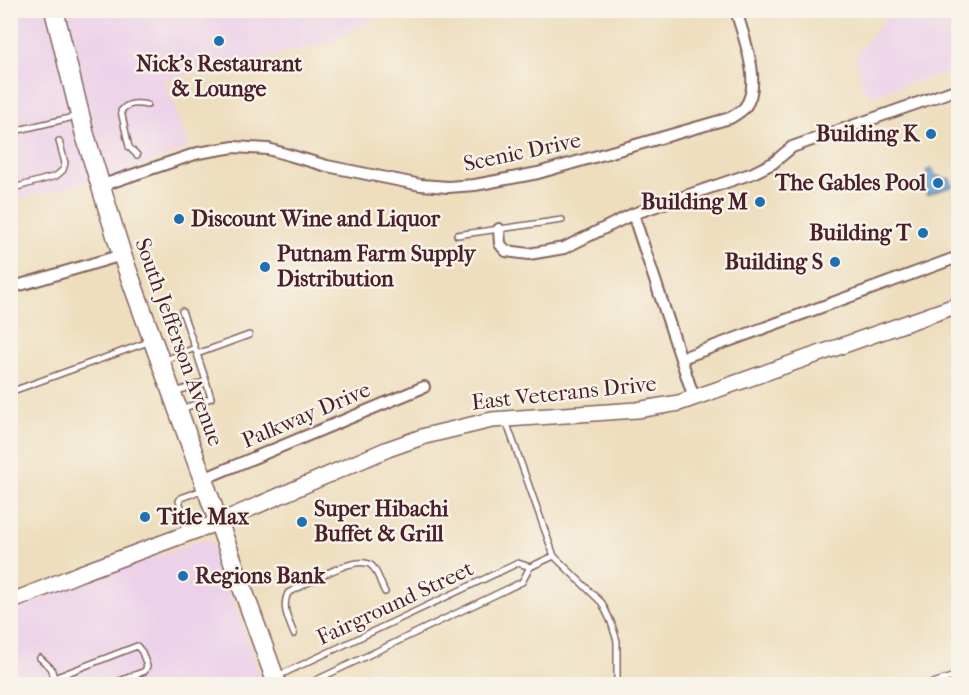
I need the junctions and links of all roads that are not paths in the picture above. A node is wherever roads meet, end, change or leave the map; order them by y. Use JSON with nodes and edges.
{"nodes":[{"id":1,"x":54,"y":10,"type":"edge"},
{"id":2,"x":736,"y":10,"type":"edge"},
{"id":3,"x":958,"y":89,"type":"edge"},
{"id":4,"x":147,"y":105,"type":"dead end"},
{"id":5,"x":80,"y":115,"type":"junction"},
{"id":6,"x":10,"y":132,"type":"edge"},
{"id":7,"x":59,"y":141,"type":"dead end"},
{"id":8,"x":137,"y":154,"type":"dead end"},
{"id":9,"x":100,"y":186,"type":"junction"},
{"id":10,"x":10,"y":189,"type":"edge"},
{"id":11,"x":633,"y":214,"type":"junction"},
{"id":12,"x":562,"y":220,"type":"dead end"},
{"id":13,"x":499,"y":229,"type":"junction"},
{"id":14,"x":456,"y":234,"type":"dead end"},
{"id":15,"x":122,"y":255,"type":"junction"},
{"id":16,"x":958,"y":257,"type":"edge"},
{"id":17,"x":10,"y":288,"type":"edge"},
{"id":18,"x":958,"y":305,"type":"edge"},
{"id":19,"x":182,"y":310,"type":"dead end"},
{"id":20,"x":249,"y":335,"type":"dead end"},
{"id":21,"x":152,"y":340,"type":"junction"},
{"id":22,"x":195,"y":348,"type":"junction"},
{"id":23,"x":197,"y":354,"type":"junction"},
{"id":24,"x":682,"y":358,"type":"junction"},
{"id":25,"x":160,"y":362,"type":"junction"},
{"id":26,"x":206,"y":381,"type":"junction"},
{"id":27,"x":424,"y":387,"type":"dead end"},
{"id":28,"x":10,"y":392,"type":"edge"},
{"id":29,"x":171,"y":393,"type":"junction"},
{"id":30,"x":694,"y":398,"type":"junction"},
{"id":31,"x":178,"y":410,"type":"junction"},
{"id":32,"x":506,"y":419,"type":"junction"},
{"id":33,"x":204,"y":484,"type":"junction"},
{"id":34,"x":219,"y":522,"type":"junction"},
{"id":35,"x":184,"y":534,"type":"junction"},
{"id":36,"x":554,"y":556,"type":"junction"},
{"id":37,"x":530,"y":567,"type":"junction"},
{"id":38,"x":385,"y":592,"type":"dead end"},
{"id":39,"x":10,"y":602,"type":"edge"},
{"id":40,"x":294,"y":634,"type":"dead end"},
{"id":41,"x":40,"y":658,"type":"dead end"},
{"id":42,"x":958,"y":675,"type":"edge"},
{"id":43,"x":54,"y":678,"type":"junction"},
{"id":44,"x":276,"y":681,"type":"edge"},
{"id":45,"x":56,"y":684,"type":"edge"},
{"id":46,"x":112,"y":684,"type":"edge"},
{"id":47,"x":308,"y":684,"type":"edge"},
{"id":48,"x":617,"y":684,"type":"edge"},
{"id":49,"x":930,"y":684,"type":"edge"}],
"edges":[{"from":1,"to":5,"type":"main road","name":"South Jefferson Avenue"},
{"from":2,"to":9,"type":"street","name":"Scenic Drive"},
{"from":3,"to":11,"type":"street"},
{"from":4,"to":8,"type":"lane"},
{"from":5,"to":6,"type":"lane"},
{"from":5,"to":9,"type":"main road","name":"South Jefferson Avenue"},
{"from":7,"to":10,"type":"lane"},
{"from":9,"to":15,"type":"main road","name":"South Jefferson Avenue"},
{"from":11,"to":13,"type":"street"},
{"from":11,"to":24,"type":"street"},
{"from":12,"to":13,"type":"lane"},
{"from":13,"to":14,"type":"lane"},
{"from":15,"to":17,"type":"street"},
{"from":15,"to":21,"type":"main road","name":"South Jefferson Avenue"},
{"from":16,"to":24,"type":"street"},
{"from":18,"to":30,"type":"street","name":"East Veterans Drive"},
{"from":19,"to":22,"type":"lane"},
{"from":20,"to":23,"type":"lane"},
{"from":21,"to":25,"type":"main road","name":"South Jefferson Avenue"},
{"from":21,"to":28,"type":"lane"},
{"from":22,"to":23,"type":"lane"},
{"from":22,"to":25,"type":"lane"},
{"from":23,"to":26,"type":"lane"},
{"from":24,"to":30,"type":"street"},
{"from":25,"to":29,"type":"main road","name":"South Jefferson Avenue"},
{"from":26,"to":29,"type":"lane"},
{"from":26,"to":31,"type":"lane"},
{"from":27,"to":33,"type":"street","name":"Palkway Drive"},
{"from":29,"to":31,"type":"main road","name":"South Jefferson Avenue"},
{"from":30,"to":32,"type":"street","name":"East Veterans Drive"},
{"from":31,"to":33,"type":"main road","name":"South Jefferson Avenue"},
{"from":32,"to":34,"type":"street","name":"East Veterans Drive"},
{"from":32,"to":36,"type":"lane"},
{"from":33,"to":34,"type":"main road","name":"South Jefferson Avenue"},
{"from":33,"to":35,"type":"lane"},
{"from":34,"to":35,"type":"street","name":"East Veterans Drive"},
{"from":34,"to":44,"type":"main road","name":"South Jefferson Avenue"},
{"from":35,"to":39,"type":"street","name":"East Veterans Drive"},
{"from":36,"to":37,"type":"lane","name":"Fairground Street"},
{"from":36,"to":48,"type":"lane"},
{"from":37,"to":44,"type":"lane","name":"Fairground Street"},
{"from":37,"to":47,"type":"lane","name":"Fairground Street"},
{"from":38,"to":40,"type":"lane"},
{"from":41,"to":43,"type":"lane"},
{"from":42,"to":49,"type":"lane"},
{"from":43,"to":45,"type":"lane"},
{"from":43,"to":46,"type":"lane"}]}
